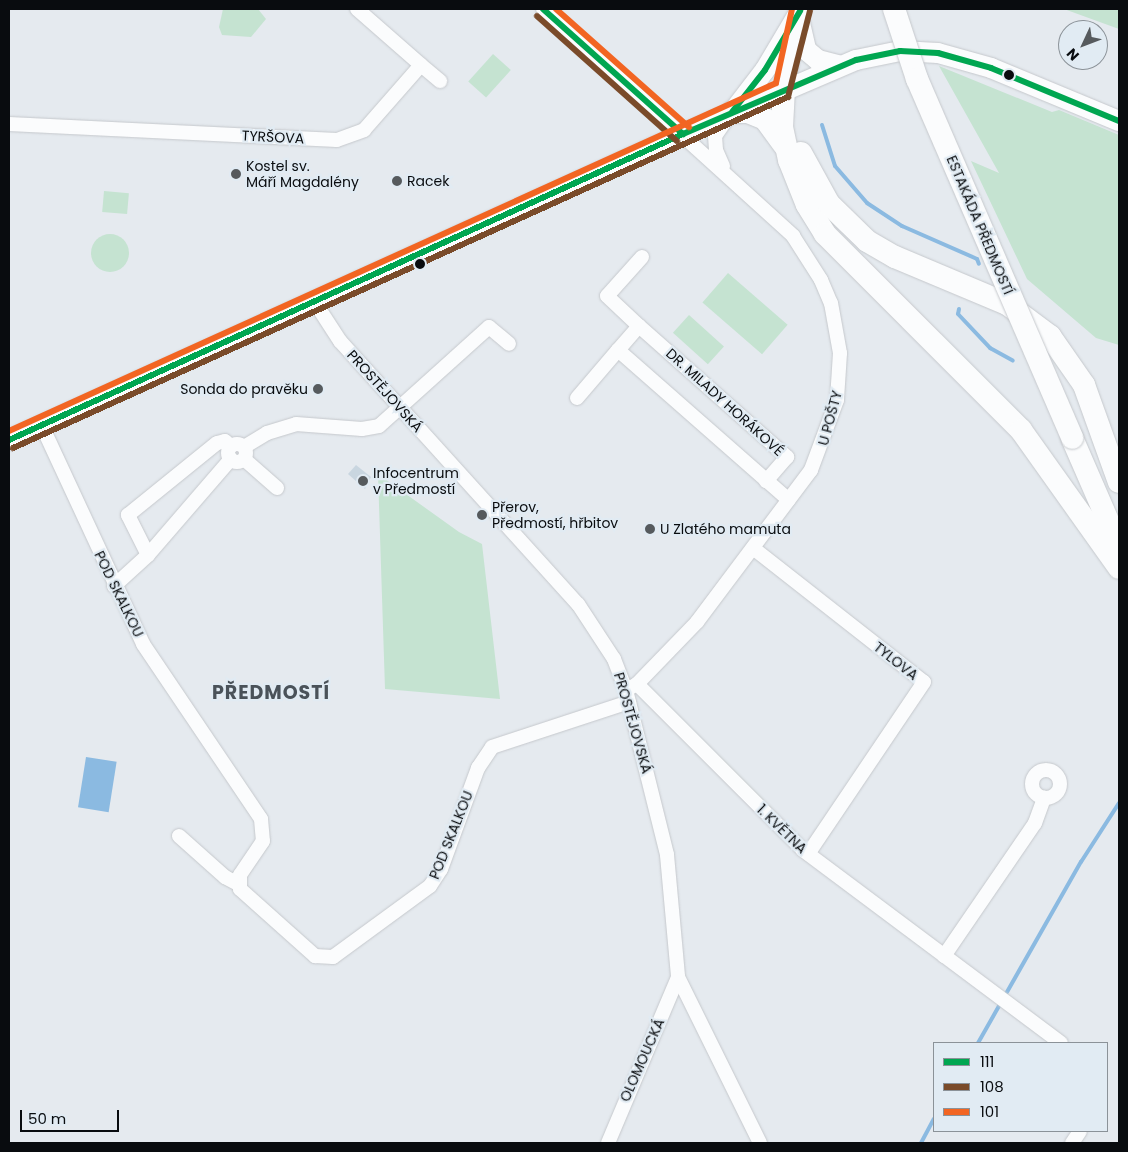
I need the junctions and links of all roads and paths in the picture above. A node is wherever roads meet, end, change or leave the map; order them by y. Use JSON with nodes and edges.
{"nodes":[{"id":1,"x":357,"y":9,"type":"edge"},
{"id":2,"x":544,"y":9,"type":"edge"},
{"id":3,"x":894,"y":9,"type":"edge"},
{"id":4,"x":800,"y":10,"type":"edge"},
{"id":5,"x":422,"y":65,"type":"junction"},
{"id":6,"x":838,"y":65,"type":"junction"},
{"id":7,"x":440,"y":81,"type":"dead end"},
{"id":8,"x":784,"y":89,"type":"junction"},
{"id":9,"x":732,"y":112,"type":"junction"},
{"id":10,"x":1119,"y":121,"type":"edge"},
{"id":11,"x":9,"y":124,"type":"edge"},
{"id":12,"x":683,"y":134,"type":"junction"},
{"id":13,"x":786,"y":150,"type":"junction"},
{"id":14,"x":732,"y":179,"type":"junction"},
{"id":15,"x":642,"y":256,"type":"dead end"},
{"id":16,"x":314,"y":302,"type":"junction"},
{"id":17,"x":639,"y":326,"type":"junction"},
{"id":18,"x":510,"y":344,"type":"dead end"},
{"id":19,"x":618,"y":350,"type":"junction"},
{"id":20,"x":576,"y":398,"type":"dead end"},
{"id":21,"x":401,"y":408,"type":"junction"},
{"id":22,"x":42,"y":426,"type":"junction"},
{"id":23,"x":9,"y":440,"type":"edge"},
{"id":24,"x":238,"y":453,"type":"junction"},
{"id":25,"x":766,"y":481,"type":"junction"},
{"id":26,"x":1119,"y":482,"type":"edge"},
{"id":27,"x":277,"y":488,"type":"dead end"},
{"id":28,"x":789,"y":500,"type":"junction"},
{"id":29,"x":1119,"y":546,"type":"edge"},
{"id":30,"x":753,"y":548,"type":"junction"},
{"id":31,"x":148,"y":555,"type":"junction"},
{"id":32,"x":1119,"y":568,"type":"edge"},
{"id":33,"x":114,"y":586,"type":"junction"},
{"id":34,"x":630,"y":692,"type":"junction"},
{"id":35,"x":1044,"y":798,"type":"dead end"},
{"id":36,"x":179,"y":836,"type":"dead end"},
{"id":37,"x":808,"y":854,"type":"junction"},
{"id":38,"x":238,"y":884,"type":"junction"},
{"id":39,"x":944,"y":956,"type":"junction"},
{"id":40,"x":678,"y":977,"type":"junction"},
{"id":41,"x":1060,"y":1042,"type":"edge"},
{"id":42,"x":1079,"y":1132,"type":"edge"},
{"id":43,"x":608,"y":1143,"type":"edge"},
{"id":44,"x":760,"y":1143,"type":"edge"},
{"id":45,"x":1072,"y":1143,"type":"edge"}],
"edges":[{"from":1,"to":5,"type":"street"},
{"from":2,"to":12,"type":"street","name":"U POŠTY"},
{"from":3,"to":29,"type":"main road","name":"ESTAKÁDA PŘEDMOSTÍ","bridge":true},
{"from":4,"to":6,"type":"main road"},
{"from":4,"to":8,"type":"main road"},
{"from":4,"to":9,"type":"main road"},
{"from":5,"to":7,"type":"street"},
{"from":5,"to":11,"type":"street","name":"TYRŠOVA"},
{"from":6,"to":8,"type":"main road"},
{"from":6,"to":10,"type":"main road"},
{"from":8,"to":9,"type":"main road"},
{"from":8,"to":13,"type":"main road"},
{"from":8,"to":26,"type":"main road"},
{"from":9,"to":12,"type":"main road"},
{"from":9,"to":13,"type":"main road"},
{"from":9,"to":14,"type":"street"},
{"from":12,"to":14,"type":"street","name":"U POŠTY"},
{"from":12,"to":16,"type":"main road"},
{"from":13,"to":32,"type":"main road"},
{"from":14,"to":28,"type":"street","name":"U POŠTY"},
{"from":15,"to":17,"type":"street","name":"DR. MILADY HORÁKOVÉ"},
{"from":16,"to":21,"type":"street","name":"PROSTĚJOVSKÁ"},
{"from":16,"to":22,"type":"main road"},
{"from":17,"to":19,"type":"street"},
{"from":17,"to":25,"type":"street","name":"DR. MILADY HORÁKOVÉ"},
{"from":18,"to":21,"type":"street"},
{"from":19,"to":20,"type":"street"},
{"from":19,"to":25,"type":"street"},
{"from":21,"to":24,"type":"street"},
{"from":21,"to":34,"type":"street","name":"PROSTĚJOVSKÁ"},
{"from":22,"to":23,"type":"main road"},
{"from":22,"to":33,"type":"street","name":"POD SKALKOU"},
{"from":24,"to":27,"type":"street"},
{"from":24,"to":31,"type":"street"},
{"from":24,"to":31,"type":"street"},
{"from":25,"to":28,"type":"street"},
{"from":28,"to":30,"type":"street","name":"U POŠTY"},
{"from":30,"to":34,"type":"street","name":"U POŠTY"},
{"from":30,"to":37,"type":"street","name":"TYLOVA"},
{"from":31,"to":33,"type":"street"},
{"from":33,"to":38,"type":"street","name":"POD SKALKOU"},
{"from":34,"to":37,"type":"street","name":"1. KVĚTNA"},
{"from":34,"to":38,"type":"street","name":"POD SKALKOU"},
{"from":34,"to":40,"type":"street","name":"PROSTĚJOVSKÁ"},
{"from":35,"to":39,"type":"street"},
{"from":36,"to":38,"type":"street","name":"POD SKALKOU"},
{"from":37,"to":39,"type":"street","name":"1. KVĚTNA"},
{"from":39,"to":41,"type":"street","name":"1. KVĚTNA"},
{"from":40,"to":43,"type":"street","name":"OLOMOUCKÁ"},
{"from":40,"to":44,"type":"street","name":"PROSTĚJOVSKÁ"},
{"from":42,"to":45,"type":"street"}]}
